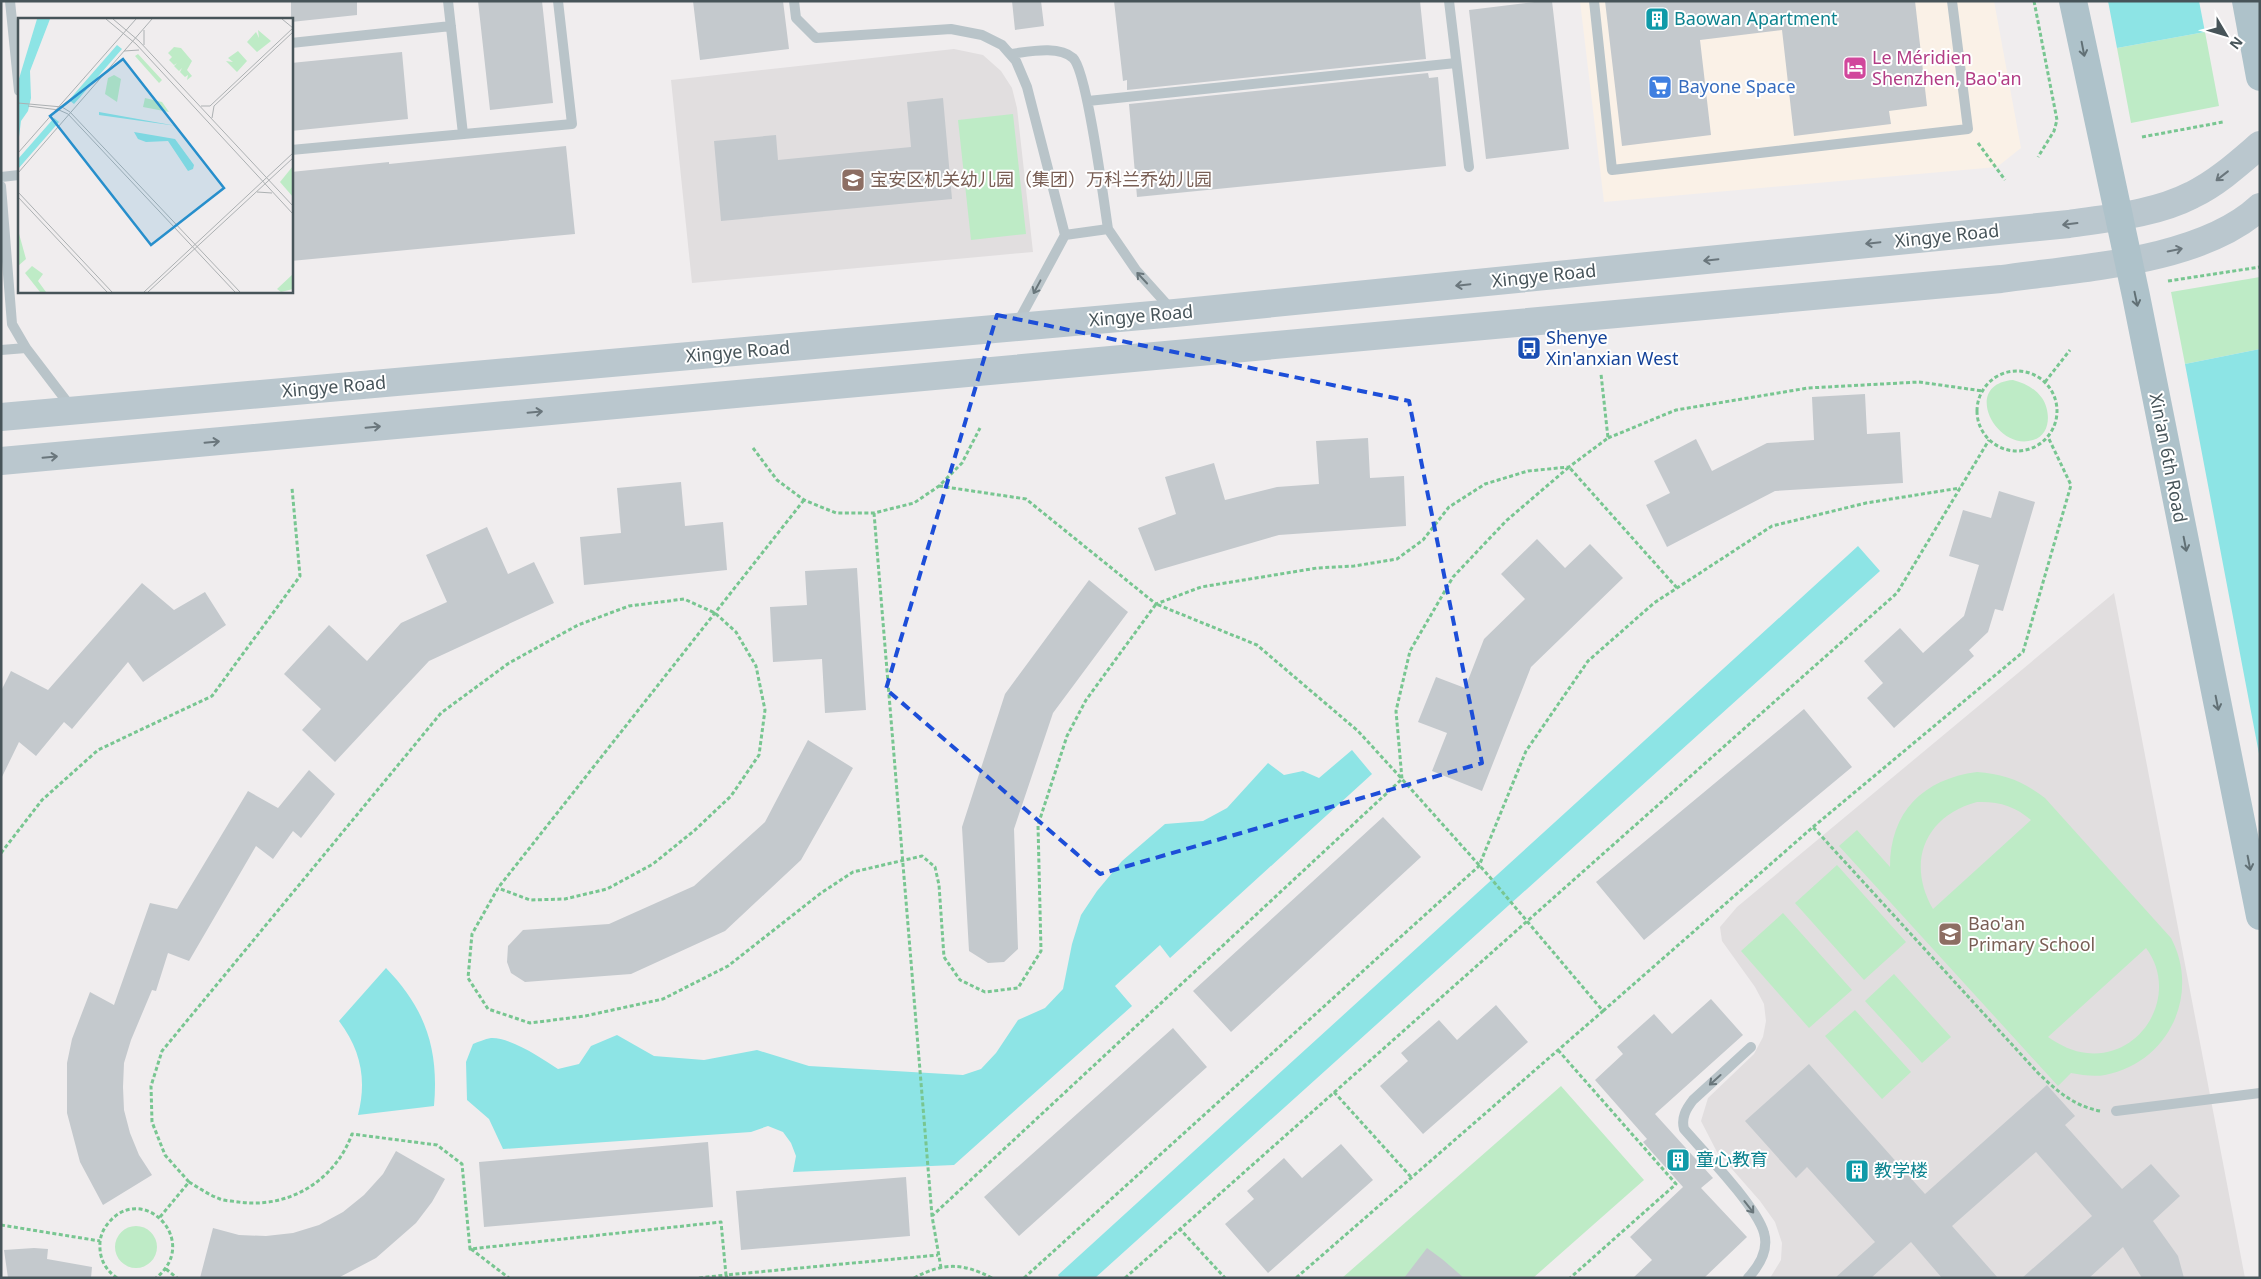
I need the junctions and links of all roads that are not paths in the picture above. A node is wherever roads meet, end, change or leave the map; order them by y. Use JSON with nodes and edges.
{"nodes":[{"id":1,"x":10,"y":1,"type":"edge"},
{"id":2,"x":448,"y":1,"type":"edge"},
{"id":3,"x":558,"y":1,"type":"edge"},
{"id":4,"x":794,"y":1,"type":"edge"},
{"id":5,"x":1449,"y":1,"type":"edge"},
{"id":6,"x":1594,"y":1,"type":"edge"},
{"id":7,"x":1952,"y":1,"type":"edge"},
{"id":8,"x":2073,"y":1,"type":"edge"},
{"id":9,"x":2246,"y":1,"type":"edge"},
{"id":10,"x":451,"y":26,"type":"junction"},
{"id":11,"x":292,"y":43,"type":"edge"},
{"id":12,"x":1010,"y":54,"type":"junction"},
{"id":13,"x":1456,"y":63,"type":"junction"},
{"id":14,"x":2260,"y":77,"type":"edge"},
{"id":15,"x":18,"y":80,"type":"edge"},
{"id":16,"x":1088,"y":102,"type":"junction"},
{"id":17,"x":463,"y":134,"type":"junction"},
{"id":18,"x":2260,"y":144,"type":"edge"},
{"id":19,"x":292,"y":150,"type":"edge"},
{"id":20,"x":1470,"y":167,"type":"dead end"},
{"id":21,"x":18,"y":176,"type":"edge"},
{"id":22,"x":1,"y":177,"type":"edge"},
{"id":23,"x":1,"y":186,"type":"edge"},
{"id":24,"x":2260,"y":208,"type":"edge"},
{"id":25,"x":2118,"y":217,"type":"junction"},
{"id":26,"x":1108,"y":229,"type":"junction"},
{"id":27,"x":1064,"y":235,"type":"junction"},
{"id":28,"x":2128,"y":260,"type":"junction"},
{"id":29,"x":1229,"y":308,"type":"junction"},
{"id":30,"x":1176,"y":314,"type":"junction"},
{"id":31,"x":1016,"y":327,"type":"junction"},
{"id":32,"x":26,"y":348,"type":"junction"},
{"id":33,"x":1233,"y":349,"type":"junction"},
{"id":34,"x":1,"y":350,"type":"edge"},
{"id":35,"x":73,"y":410,"type":"junction"},
{"id":36,"x":1,"y":416,"type":"edge"},
{"id":37,"x":1,"y":461,"type":"edge"},
{"id":38,"x":2260,"y":916,"type":"edge"},
{"id":39,"x":1750,"y":1047,"type":"dead end"},
{"id":40,"x":2260,"y":1092,"type":"edge"},
{"id":41,"x":2116,"y":1111,"type":"road end"},
{"id":42,"x":1748,"y":1278,"type":"edge"}],
"edges":[{"from":1,"to":15,"type":"lane"},
{"from":2,"to":10,"type":"lane"},
{"from":3,"to":17,"type":"lane"},
{"from":4,"to":12,"type":"lane"},
{"from":5,"to":13,"type":"lane"},
{"from":6,"to":7,"type":"lane"},
{"from":8,"to":25,"type":"main road","name":"Xin'an 6th Road","one_way":true},
{"from":9,"to":14,"type":"main road"},
{"from":10,"to":11,"type":"lane"},
{"from":10,"to":17,"type":"lane"},
{"from":12,"to":16,"type":"lane"},
{"from":12,"to":27,"type":"lane"},
{"from":13,"to":16,"type":"lane"},
{"from":13,"to":20,"type":"lane"},
{"from":16,"to":26,"type":"lane"},
{"from":17,"to":19,"type":"lane"},
{"from":18,"to":25,"type":"main road","name":"Xingye Road","one_way":true},
{"from":21,"to":22,"type":"lane"},
{"from":23,"to":32,"type":"lane"},
{"from":28,"to":24,"type":"main road","one_way":true},
{"from":25,"to":28,"type":"main road","name":"Xin'an 6th Road"},
{"from":25,"to":29,"type":"main road","name":"Xingye Road","one_way":true},
{"from":26,"to":27,"type":"lane"},
{"from":30,"to":26,"type":"lane","one_way":true},
{"from":27,"to":31,"type":"lane","one_way":true},
{"from":28,"to":33,"type":"main road"},
{"from":28,"to":38,"type":"main road","name":"Xin'an 6th Road","one_way":true},
{"from":29,"to":30,"type":"main road","name":"Xingye Road"},
{"from":29,"to":33,"type":"main road"},
{"from":30,"to":31,"type":"main road","name":"Xingye Road"},
{"from":31,"to":35,"type":"main road","name":"Xingye Road"},
{"from":32,"to":34,"type":"lane"},
{"from":32,"to":35,"type":"lane"},
{"from":37,"to":33,"type":"main road","one_way":true},
{"from":35,"to":36,"type":"main road","name":"Xingye Road"},
{"from":39,"to":42,"type":"lane","one_way":true},
{"from":40,"to":41,"type":"lane"}]}
